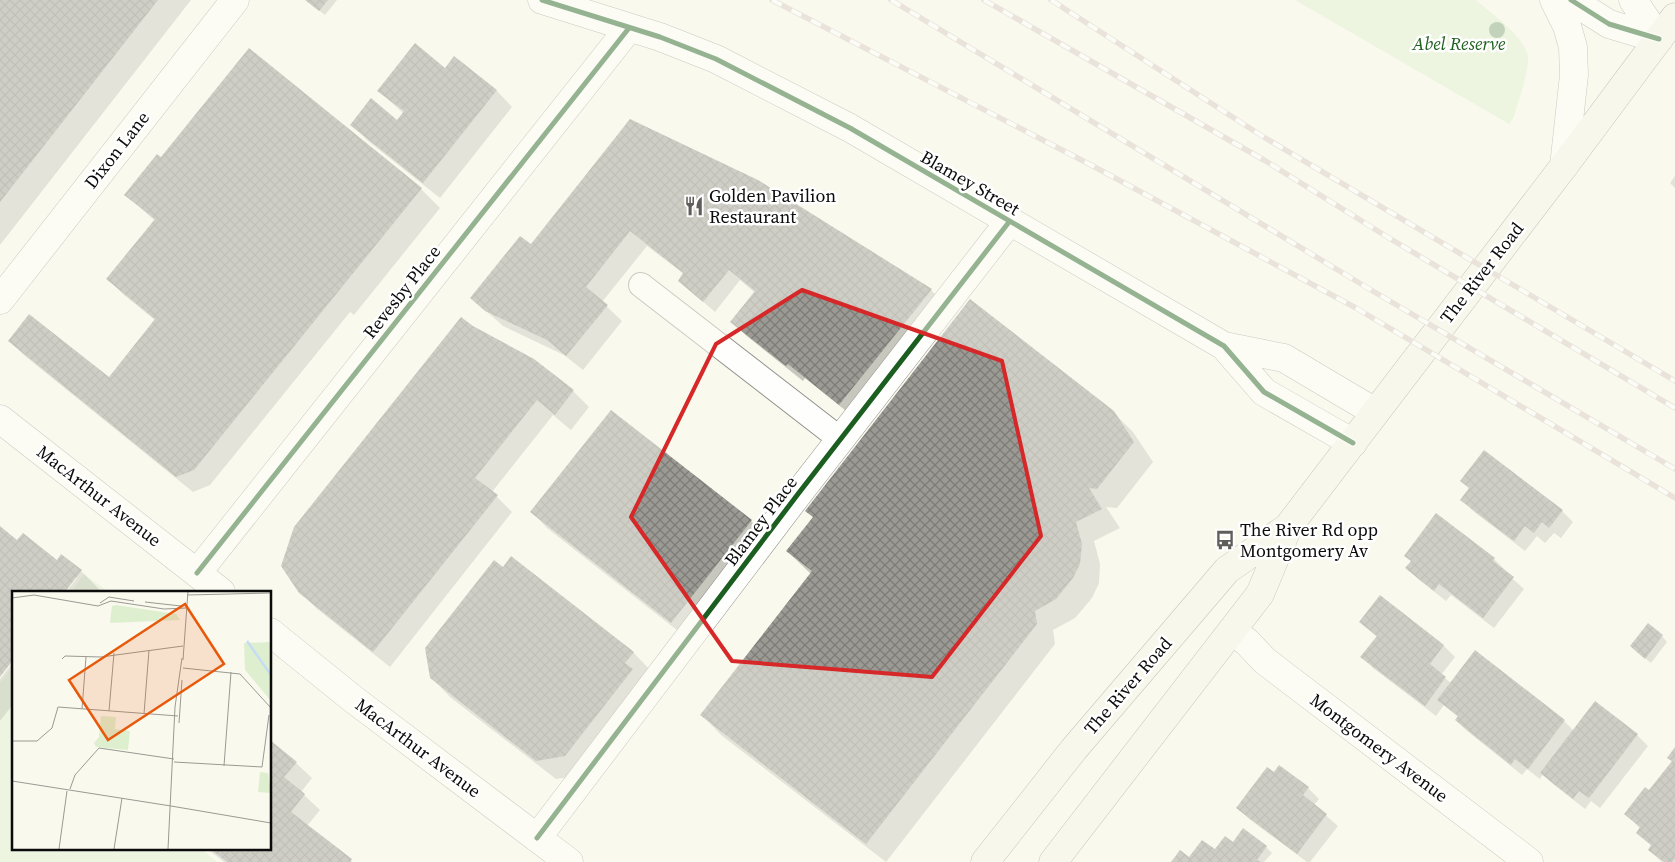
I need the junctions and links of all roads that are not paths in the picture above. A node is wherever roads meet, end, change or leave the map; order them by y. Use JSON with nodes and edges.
{"nodes":[{"id":1,"x":235,"y":0,"type":"edge"},
{"id":2,"x":542,"y":0,"type":"edge"},
{"id":3,"x":1554,"y":0,"type":"edge"},
{"id":4,"x":1571,"y":0,"type":"edge"},
{"id":5,"x":1634,"y":0,"type":"edge"},
{"id":6,"x":1675,"y":17,"type":"edge"},
{"id":7,"x":628,"y":28,"type":"junction"},
{"id":8,"x":1659,"y":40,"type":"junction"},
{"id":9,"x":1564,"y":166,"type":"junction"},
{"id":10,"x":1009,"y":222,"type":"junction"},
{"id":11,"x":641,"y":285,"type":"dead end"},
{"id":12,"x":0,"y":300,"type":"edge"},
{"id":13,"x":1224,"y":346,"type":"junction"},
{"id":14,"x":1376,"y":412,"type":"junction"},
{"id":15,"x":0,"y":419,"type":"edge"},
{"id":16,"x":840,"y":440,"type":"junction"},
{"id":17,"x":1353,"y":442,"type":"junction"},
{"id":18,"x":1288,"y":527,"type":"junction"},
{"id":19,"x":197,"y":573,"type":"junction"},
{"id":20,"x":220,"y":591,"type":"edge"},
{"id":21,"x":1232,"y":631,"type":"junction"},
{"id":22,"x":271,"y":633,"type":"edge"},
{"id":23,"x":537,"y":838,"type":"junction"},
{"id":24,"x":569,"y":862,"type":"edge"},
{"id":25,"x":986,"y":862,"type":"edge"},
{"id":26,"x":1053,"y":862,"type":"edge"},
{"id":27,"x":1529,"y":862,"type":"edge"}],
"edges":[{"from":1,"to":12,"type":"street","name":"Dixon Lane"},
{"from":2,"to":7,"type":"street","name":"Blamey Street"},
{"from":3,"to":9,"type":"street"},
{"from":4,"to":8,"type":"street"},
{"from":5,"to":8,"type":"street"},
{"from":6,"to":8,"type":"main road","name":"The River Road"},
{"from":7,"to":10,"type":"street","name":"Blamey Street"},
{"from":7,"to":19,"type":"street","name":"Revesby Place"},
{"from":8,"to":9,"type":"main road","name":"The River Road"},
{"from":9,"to":14,"type":"main road","name":"The River Road"},
{"from":10,"to":13,"type":"street","name":"Blamey Street"},
{"from":10,"to":16,"type":"street","name":"Blamey Place"},
{"from":11,"to":16,"type":"lane"},
{"from":13,"to":14,"type":"street","name":"Blamey Street"},
{"from":13,"to":17,"type":"street","name":"Blamey Street"},
{"from":14,"to":17,"type":"main road","name":"The River Road"},
{"from":15,"to":19,"type":"street","name":"MacArthur Avenue"},
{"from":16,"to":23,"type":"street","name":"Blamey Place"},
{"from":17,"to":18,"type":"main road","name":"The River Road"},
{"from":18,"to":21,"type":"main road","name":"The River Road"},
{"from":18,"to":25,"type":"main road","name":"The River Road"},
{"from":19,"to":20,"type":"street","name":"MacArthur Avenue"},
{"from":21,"to":26,"type":"main road","name":"The River Road"},
{"from":21,"to":27,"type":"street","name":"Montgomery Avenue"},
{"from":22,"to":23,"type":"street","name":"MacArthur Avenue"},
{"from":23,"to":24,"type":"street","name":"MacArthur Avenue"}]}
